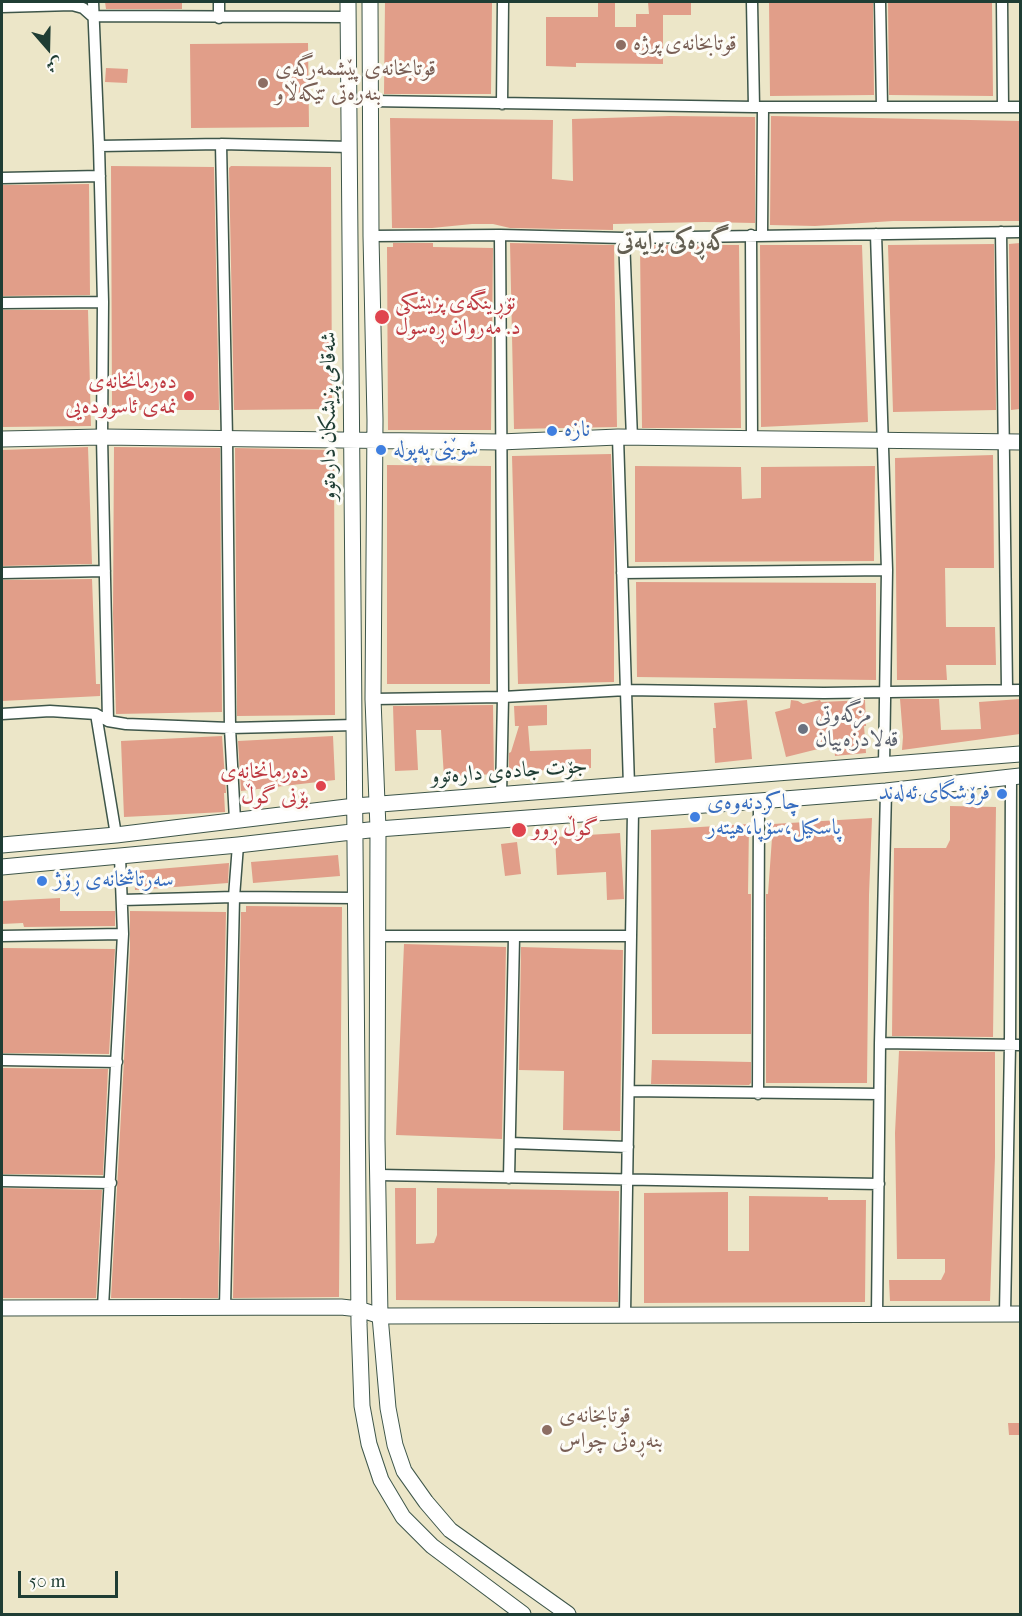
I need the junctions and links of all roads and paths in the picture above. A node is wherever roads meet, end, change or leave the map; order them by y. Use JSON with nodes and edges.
{"nodes":[{"id":1,"x":93,"y":2,"type":"edge"},
{"id":2,"x":219,"y":2,"type":"edge"},
{"id":3,"x":348,"y":2,"type":"edge"},
{"id":4,"x":370,"y":2,"type":"edge"},
{"id":5,"x":503,"y":2,"type":"edge"},
{"id":6,"x":752,"y":2,"type":"edge"},
{"id":7,"x":880,"y":2,"type":"edge"},
{"id":8,"x":1002,"y":2,"type":"edge"},
{"id":9,"x":2,"y":7,"type":"edge"},
{"id":10,"x":92,"y":16,"type":"junction"},
{"id":11,"x":349,"y":17,"type":"junction"},
{"id":12,"x":219,"y":18,"type":"junction"},
{"id":13,"x":370,"y":101,"type":"junction"},
{"id":14,"x":350,"y":102,"type":"junction"},
{"id":15,"x":502,"y":104,"type":"junction"},
{"id":16,"x":882,"y":106,"type":"junction"},
{"id":17,"x":758,"y":107,"type":"junction"},
{"id":18,"x":1003,"y":107,"type":"junction"},
{"id":19,"x":1020,"y":107,"type":"edge"},
{"id":20,"x":221,"y":144,"type":"junction"},
{"id":21,"x":99,"y":146,"type":"junction"},
{"id":22,"x":350,"y":147,"type":"junction"},
{"id":23,"x":100,"y":176,"type":"junction"},
{"id":24,"x":2,"y":178,"type":"edge"},
{"id":25,"x":1001,"y":231,"type":"junction"},
{"id":26,"x":1020,"y":232,"type":"edge"},
{"id":27,"x":876,"y":234,"type":"junction"},
{"id":28,"x":501,"y":235,"type":"junction"},
{"id":29,"x":757,"y":235,"type":"junction"},
{"id":30,"x":370,"y":236,"type":"junction"},
{"id":31,"x":624,"y":238,"type":"junction"},
{"id":32,"x":103,"y":302,"type":"junction"},
{"id":33,"x":2,"y":303,"type":"edge"},
{"id":34,"x":102,"y":437,"type":"junction"},
{"id":35,"x":227,"y":438,"type":"junction"},
{"id":36,"x":625,"y":438,"type":"junction"},
{"id":37,"x":2,"y":439,"type":"edge"},
{"id":38,"x":352,"y":440,"type":"junction"},
{"id":39,"x":375,"y":440,"type":"junction"},
{"id":40,"x":752,"y":440,"type":"junction"},
{"id":41,"x":882,"y":440,"type":"junction"},
{"id":42,"x":500,"y":442,"type":"junction"},
{"id":43,"x":1013,"y":442,"type":"edge"},
{"id":44,"x":887,"y":570,"type":"junction"},
{"id":45,"x":105,"y":572,"type":"junction"},
{"id":46,"x":2,"y":573,"type":"edge"},
{"id":47,"x":622,"y":573,"type":"junction"},
{"id":48,"x":1007,"y":689,"type":"junction"},
{"id":49,"x":626,"y":690,"type":"junction"},
{"id":50,"x":1020,"y":690,"type":"edge"},
{"id":51,"x":886,"y":693,"type":"junction"},
{"id":52,"x":503,"y":697,"type":"junction"},
{"id":53,"x":373,"y":699,"type":"junction"},
{"id":54,"x":2,"y":714,"type":"edge"},
{"id":55,"x":96,"y":714,"type":"junction"},
{"id":56,"x":108,"y":721,"type":"junction"},
{"id":57,"x":355,"y":724,"type":"junction"},
{"id":58,"x":230,"y":728,"type":"junction"},
{"id":59,"x":1020,"y":754,"type":"edge"},
{"id":60,"x":884,"y":766,"type":"junction"},
{"id":61,"x":1016,"y":777,"type":"edge"},
{"id":62,"x":629,"y":786,"type":"junction"},
{"id":63,"x":886,"y":791,"type":"junction"},
{"id":64,"x":501,"y":796,"type":"junction"},
{"id":65,"x":759,"y":801,"type":"junction"},
{"id":66,"x":376,"y":805,"type":"junction"},
{"id":67,"x":355,"y":806,"type":"junction"},
{"id":68,"x":633,"y":811,"type":"junction"},
{"id":69,"x":235,"y":820,"type":"junction"},
{"id":70,"x":378,"y":829,"type":"junction"},
{"id":71,"x":356,"y":831,"type":"junction"},
{"id":72,"x":116,"y":835,"type":"junction"},
{"id":73,"x":2,"y":845,"type":"edge"},
{"id":74,"x":238,"y":845,"type":"junction"},
{"id":75,"x":120,"y":857,"type":"junction"},
{"id":76,"x":2,"y":867,"type":"edge"},
{"id":77,"x":234,"y":897,"type":"junction"},
{"id":78,"x":356,"y":898,"type":"junction"},
{"id":79,"x":122,"y":900,"type":"junction"},
{"id":80,"x":123,"y":934,"type":"junction"},
{"id":81,"x":2,"y":936,"type":"edge"},
{"id":82,"x":377,"y":936,"type":"junction"},
{"id":83,"x":631,"y":936,"type":"junction"},
{"id":84,"x":514,"y":937,"type":"junction"},
{"id":85,"x":880,"y":1043,"type":"junction"},
{"id":86,"x":1015,"y":1045,"type":"edge"},
{"id":87,"x":2,"y":1060,"type":"edge"},
{"id":88,"x":117,"y":1062,"type":"junction"},
{"id":89,"x":629,"y":1091,"type":"junction"},
{"id":90,"x":758,"y":1094,"type":"junction"},
{"id":91,"x":879,"y":1094,"type":"junction"},
{"id":92,"x":510,"y":1143,"type":"junction"},
{"id":93,"x":628,"y":1147,"type":"junction"},
{"id":94,"x":379,"y":1175,"type":"junction"},
{"id":95,"x":509,"y":1178,"type":"junction"},
{"id":96,"x":627,"y":1178,"type":"junction"},
{"id":97,"x":2,"y":1181,"type":"edge"},
{"id":98,"x":111,"y":1183,"type":"junction"},
{"id":99,"x":879,"y":1184,"type":"junction"},
{"id":100,"x":103,"y":1307,"type":"junction"},
{"id":101,"x":225,"y":1307,"type":"junction"},
{"id":102,"x":2,"y":1308,"type":"edge"},
{"id":103,"x":359,"y":1309,"type":"junction"},
{"id":104,"x":626,"y":1314,"type":"junction"},
{"id":105,"x":877,"y":1314,"type":"junction"},
{"id":106,"x":1013,"y":1314,"type":"edge"},
{"id":107,"x":380,"y":1316,"type":"junction"},
{"id":108,"x":523,"y":1614,"type":"edge"},
{"id":109,"x":568,"y":1614,"type":"edge"}],
"edges":[{"from":1,"to":10,"type":"street"},
{"from":2,"to":12,"type":"street"},
{"from":3,"to":11,"type":"main road","name":"شەقامی پزیشکان دارەتوو"},
{"from":4,"to":13,"type":"main road","name":"شەقامی پزیشکان دارەتوو"},
{"from":5,"to":15,"type":"street"},
{"from":6,"to":17,"type":"street"},
{"from":7,"to":16,"type":"street"},
{"from":8,"to":18,"type":"street"},
{"from":9,"to":10,"type":"street"},
{"from":10,"to":12,"type":"street"},
{"from":10,"to":21,"type":"street"},
{"from":11,"to":12,"type":"street"},
{"from":11,"to":14,"type":"main road","name":"شەقامی پزیشکان دارەتوو"},
{"from":13,"to":14,"type":"main road"},
{"from":13,"to":15,"type":"street"},
{"from":13,"to":30,"type":"main road","name":"شەقامی پزیشکان دارەتوو"},
{"from":14,"to":22,"type":"main road","name":"شەقامی پزیشکان دارەتوو"},
{"from":15,"to":17,"type":"street"},
{"from":16,"to":17,"type":"street"},
{"from":16,"to":18,"type":"street"},
{"from":17,"to":29,"type":"street"},
{"from":18,"to":19,"type":"street"},
{"from":20,"to":21,"type":"street"},
{"from":20,"to":22,"type":"street"},
{"from":20,"to":35,"type":"street"},
{"from":21,"to":23,"type":"street"},
{"from":22,"to":38,"type":"main road","name":"شەقامی پزیشکان دارەتوو"},
{"from":23,"to":24,"type":"street"},
{"from":23,"to":32,"type":"street"},
{"from":25,"to":26,"type":"street"},
{"from":25,"to":27,"type":"street"},
{"from":25,"to":43,"type":"street"},
{"from":27,"to":29,"type":"street"},
{"from":27,"to":41,"type":"street"},
{"from":28,"to":30,"type":"street"},
{"from":28,"to":31,"type":"street"},
{"from":28,"to":42,"type":"street"},
{"from":29,"to":31,"type":"street"},
{"from":29,"to":40,"type":"street"},
{"from":30,"to":39,"type":"main road","name":"شەقامی پزیشکان دارەتوو"},
{"from":31,"to":36,"type":"street"},
{"from":32,"to":33,"type":"street"},
{"from":32,"to":34,"type":"street"},
{"from":34,"to":35,"type":"main road"},
{"from":34,"to":37,"type":"main road"},
{"from":34,"to":45,"type":"street"},
{"from":35,"to":38,"type":"main road"},
{"from":35,"to":58,"type":"street"},
{"from":36,"to":40,"type":"main road"},
{"from":36,"to":42,"type":"main road"},
{"from":36,"to":47,"type":"street"},
{"from":38,"to":39,"type":"main road"},
{"from":38,"to":57,"type":"main road","name":"شەقامی پزیشکان دارەتوو"},
{"from":39,"to":42,"type":"main road"},
{"from":39,"to":53,"type":"main road","name":"شەقامی پزیشکان دارەتوو"},
{"from":40,"to":41,"type":"main road"},
{"from":41,"to":43,"type":"main road"},
{"from":41,"to":44,"type":"street"},
{"from":42,"to":52,"type":"street"},
{"from":43,"to":48,"type":"street"},
{"from":44,"to":47,"type":"street"},
{"from":44,"to":51,"type":"street"},
{"from":45,"to":46,"type":"street"},
{"from":45,"to":56,"type":"street"},
{"from":47,"to":49,"type":"street"},
{"from":48,"to":50,"type":"street"},
{"from":48,"to":51,"type":"street"},
{"from":49,"to":51,"type":"street"},
{"from":49,"to":52,"type":"street"},
{"from":49,"to":62,"type":"street"},
{"from":51,"to":60,"type":"street"},
{"from":52,"to":53,"type":"street"},
{"from":52,"to":64,"type":"street"},
{"from":53,"to":66,"type":"main road","name":"شەقامی پزیشکان دارەتوو"},
{"from":54,"to":55,"type":"street"},
{"from":55,"to":56,"type":"street"},
{"from":55,"to":72,"type":"street"},
{"from":56,"to":58,"type":"street"},
{"from":57,"to":58,"type":"street"},
{"from":57,"to":67,"type":"main road","name":"شەقامی پزیشکان دارەتوو"},
{"from":58,"to":69,"type":"street"},
{"from":59,"to":60,"type":"main road","name":"جۆت جادەی دارەتوو"},
{"from":60,"to":62,"type":"main road","name":"جۆت جادەی دارەتوو"},
{"from":61,"to":63,"type":"main road","name":"جۆت جادەی دارەتوو"},
{"from":61,"to":86,"type":"street"},
{"from":62,"to":64,"type":"main road","name":"جۆت جادەی دارەتوو"},
{"from":63,"to":65,"type":"main road","name":"جۆت جادەی دارەتوو"},
{"from":63,"to":85,"type":"street"},
{"from":64,"to":66,"type":"main road","name":"جۆت جادەی دارەتوو"},
{"from":65,"to":68,"type":"main road","name":"جۆت جادەی دارەتوو"},
{"from":65,"to":90,"type":"street"},
{"from":66,"to":67,"type":"main road","name":"جۆت جادەی دارەتوو"},
{"from":66,"to":70,"type":"main road","name":"شەقامی پزیشکان دارەتوو"},
{"from":67,"to":69,"type":"main road","name":"جۆت جادەی دارەتوو"},
{"from":67,"to":71,"type":"main road","name":"شەقامی پزیشکان دارەتوو"},
{"from":68,"to":70,"type":"main road","name":"جۆت جادەی دارەتوو"},
{"from":68,"to":83,"type":"street"},
{"from":69,"to":72,"type":"main road","name":"جۆت جادەی دارەتوو"},
{"from":70,"to":71,"type":"main road","name":"جۆت جادەی دارەتوو"},
{"from":70,"to":82,"type":"main road","name":"شەقامی پزیشکان دارەتوو"},
{"from":71,"to":74,"type":"main road","name":"جۆت جادەی دارەتوو"},
{"from":71,"to":78,"type":"main road","name":"شەقامی پزیشکان دارەتوو"},
{"from":72,"to":73,"type":"main road","name":"جۆت جادەی دارەتوو"},
{"from":74,"to":75,"type":"main road","name":"جۆت جادەی دارەتوو"},
{"from":74,"to":77,"type":"street"},
{"from":75,"to":76,"type":"main road","name":"جۆت جادەی دارەتوو"},
{"from":75,"to":79,"type":"street"},
{"from":77,"to":78,"type":"street"},
{"from":77,"to":79,"type":"street"},
{"from":77,"to":101,"type":"street"},
{"from":78,"to":103,"type":"main road","name":"شەقامی پزیشکان دارەتوو"},
{"from":79,"to":80,"type":"street"},
{"from":80,"to":81,"type":"street"},
{"from":80,"to":88,"type":"street"},
{"from":82,"to":84,"type":"street"},
{"from":82,"to":94,"type":"main road","name":"شەقامی پزیشکان دارەتوو"},
{"from":83,"to":84,"type":"street"},
{"from":83,"to":89,"type":"street"},
{"from":84,"to":92,"type":"street"},
{"from":85,"to":86,"type":"street"},
{"from":85,"to":91,"type":"street"},
{"from":86,"to":106,"type":"street"},
{"from":87,"to":88,"type":"street"},
{"from":88,"to":98,"type":"street"},
{"from":89,"to":90,"type":"street"},
{"from":89,"to":93,"type":"street"},
{"from":90,"to":91,"type":"street"},
{"from":91,"to":99,"type":"street"},
{"from":92,"to":93,"type":"street"},
{"from":92,"to":95,"type":"street"},
{"from":93,"to":96,"type":"street"},
{"from":94,"to":95,"type":"street"},
{"from":94,"to":107,"type":"main road","name":"شەقامی پزیشکان دارەتوو"},
{"from":95,"to":96,"type":"street"},
{"from":96,"to":99,"type":"street"},
{"from":96,"to":104,"type":"street"},
{"from":97,"to":98,"type":"street"},
{"from":98,"to":100,"type":"street"},
{"from":99,"to":105,"type":"street"},
{"from":100,"to":101,"type":"main road"},
{"from":100,"to":102,"type":"main road"},
{"from":101,"to":103,"type":"main road"},
{"from":103,"to":107,"type":"main road"},
{"from":103,"to":108,"type":"main road","name":"شەقامی پزیشکان دارەتوو"},
{"from":104,"to":105,"type":"main road"},
{"from":104,"to":107,"type":"main road"},
{"from":105,"to":106,"type":"main road"},
{"from":107,"to":109,"type":"main road","name":"شەقامی پزیشکان دارەتوو"}]}
